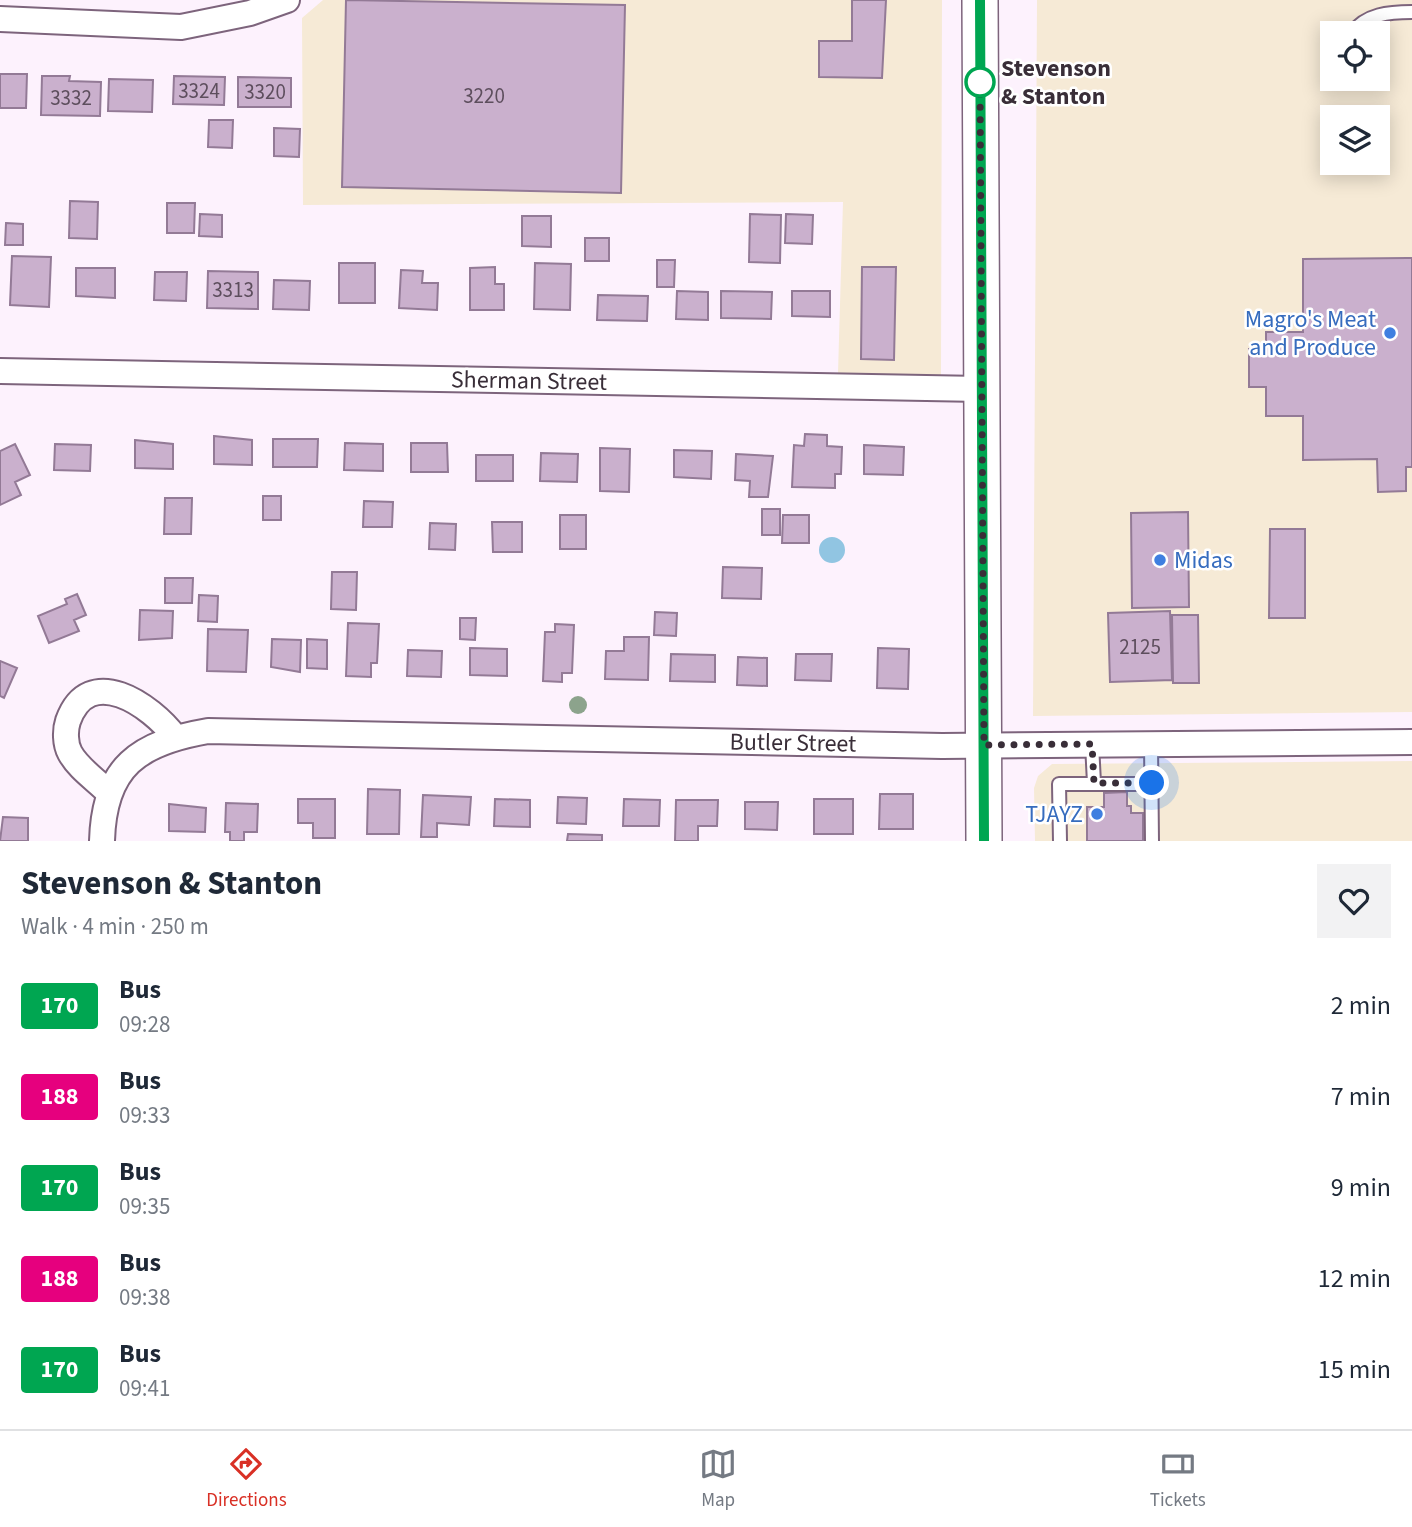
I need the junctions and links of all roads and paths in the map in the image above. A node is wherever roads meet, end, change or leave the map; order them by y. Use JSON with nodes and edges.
{"nodes":[{"id":1,"x":287,"y":0,"type":"edge"},
{"id":2,"x":980,"y":0,"type":"edge"},
{"id":3,"x":1412,"y":12,"type":"edge"},
{"id":4,"x":0,"y":19,"type":"edge"},
{"id":5,"x":1364,"y":21,"type":"edge"},
{"id":6,"x":0,"y":371,"type":"edge"},
{"id":7,"x":77,"y":373,"type":"junction"},
{"id":8,"x":981,"y":389,"type":"junction"},
{"id":9,"x":0,"y":390,"type":"edge"},
{"id":10,"x":175,"y":737,"type":"junction"},
{"id":11,"x":1151,"y":742,"type":"junction"},
{"id":12,"x":1412,"y":742,"type":"edge"},
{"id":13,"x":1092,"y":744,"type":"junction"},
{"id":14,"x":984,"y":745,"type":"junction"},
{"id":15,"x":1094,"y":783,"type":"junction"},
{"id":16,"x":1152,"y":783,"type":"junction"},
{"id":17,"x":108,"y":792,"type":"junction"},
{"id":18,"x":102,"y":841,"type":"edge"},
{"id":19,"x":984,"y":841,"type":"edge"},
{"id":20,"x":1060,"y":841,"type":"edge"},
{"id":21,"x":1152,"y":841,"type":"edge"}],
"edges":[{"from":1,"to":4,"type":"street"},
{"from":2,"to":8,"type":"main road"},
{"from":3,"to":5,"type":"lane"},
{"from":6,"to":7,"type":"street","name":"Sherman Street"},
{"from":7,"to":8,"type":"street","name":"Sherman Street"},
{"from":7,"to":9,"type":"street","name":"Sherman Street"},
{"from":8,"to":14,"type":"main road"},
{"from":10,"to":14,"type":"street","name":"Butler Street"},
{"from":10,"to":17,"type":"street","name":"Butler Street"},
{"from":10,"to":17,"type":"street"},
{"from":11,"to":12,"type":"street","name":"Butler Street"},
{"from":11,"to":13,"type":"street","name":"Butler Street"},
{"from":11,"to":16,"type":"lane"},
{"from":13,"to":14,"type":"street","name":"Butler Street"},
{"from":13,"to":15,"type":"lane"},
{"from":14,"to":19,"type":"main road"},
{"from":15,"to":16,"type":"lane"},
{"from":15,"to":20,"type":"lane"},
{"from":16,"to":21,"type":"lane"},
{"from":17,"to":18,"type":"street","name":"Butler Street"}]}
